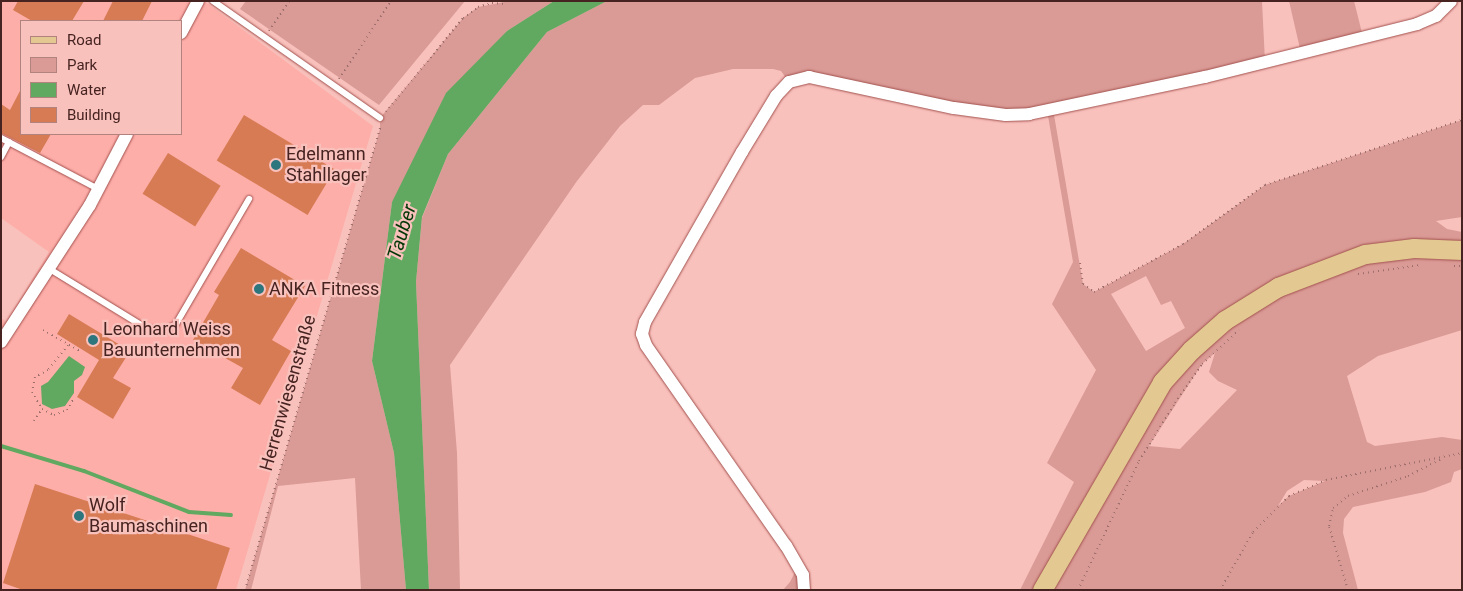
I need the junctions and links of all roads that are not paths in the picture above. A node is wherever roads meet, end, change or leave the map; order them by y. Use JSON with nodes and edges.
{"nodes":[{"id":1,"x":198,"y":1,"type":"edge"},
{"id":2,"x":213,"y":1,"type":"edge"},
{"id":3,"x":1451,"y":1,"type":"edge"},
{"id":4,"x":182,"y":31,"type":"edge"},
{"id":5,"x":380,"y":118,"type":"road end"},
{"id":6,"x":126,"y":135,"type":"edge"},
{"id":7,"x":1,"y":138,"type":"edge"},
{"id":8,"x":9,"y":142,"type":"junction"},
{"id":9,"x":1,"y":157,"type":"edge"},
{"id":10,"x":98,"y":189,"type":"junction"},
{"id":11,"x":249,"y":199,"type":"dead end"},
{"id":12,"x":1462,"y":250,"type":"edge"},
{"id":13,"x":48,"y":268,"type":"junction"},
{"id":14,"x":1,"y":342,"type":"edge"},
{"id":15,"x":804,"y":590,"type":"edge"},
{"id":16,"x":1042,"y":590,"type":"edge"}],
"edges":[{"from":1,"to":4,"type":"street"},
{"from":2,"to":5,"type":"lane"},
{"from":3,"to":15,"type":"street"},
{"from":6,"to":10,"type":"street"},
{"from":7,"to":8,"type":"lane"},
{"from":8,"to":9,"type":"lane"},
{"from":8,"to":10,"type":"lane"},
{"from":10,"to":13,"type":"street"},
{"from":11,"to":13,"type":"lane"},
{"from":12,"to":16,"type":"main road"},
{"from":13,"to":14,"type":"street"}]}
